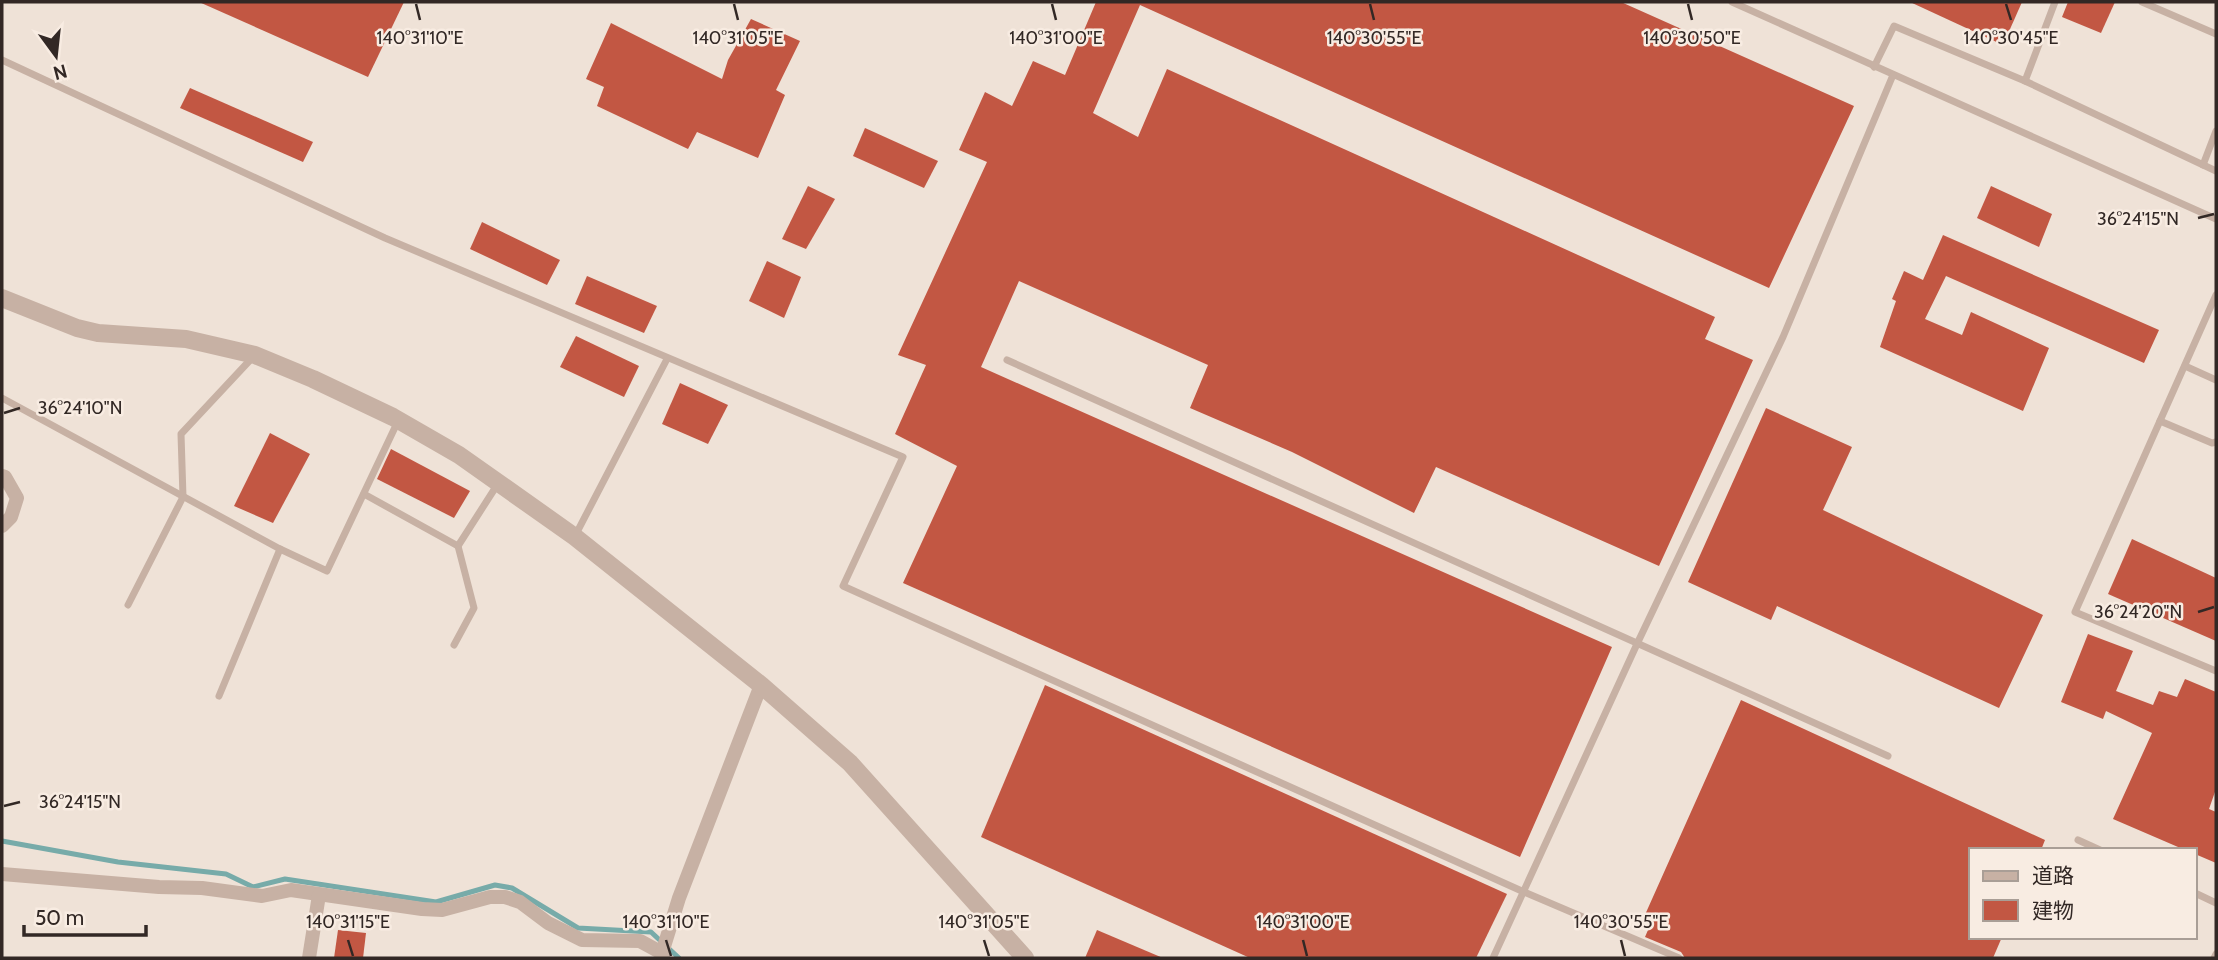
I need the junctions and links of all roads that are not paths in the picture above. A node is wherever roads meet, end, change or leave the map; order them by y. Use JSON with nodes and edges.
{"nodes":[{"id":1,"x":1735,"y":2,"type":"edge"},
{"id":2,"x":2055,"y":2,"type":"edge"},
{"id":3,"x":2142,"y":2,"type":"edge"},
{"id":4,"x":2216,"y":34,"type":"edge"},
{"id":5,"x":2,"y":60,"type":"edge"},
{"id":6,"x":1874,"y":67,"type":"junction"},
{"id":7,"x":1893,"y":75,"type":"junction"},
{"id":8,"x":2025,"y":81,"type":"junction"},
{"id":9,"x":2216,"y":131,"type":"edge"},
{"id":10,"x":2203,"y":165,"type":"junction"},
{"id":11,"x":2216,"y":172,"type":"edge"},
{"id":12,"x":2216,"y":219,"type":"edge"},
{"id":13,"x":2216,"y":295,"type":"edge"},
{"id":14,"x":2,"y":298,"type":"edge"},
{"id":15,"x":255,"y":355,"type":"junction"},
{"id":16,"x":667,"y":359,"type":"junction"},
{"id":17,"x":1007,"y":360,"type":"dead end"},
{"id":18,"x":2185,"y":366,"type":"junction"},
{"id":19,"x":2216,"y":380,"type":"edge"},
{"id":20,"x":2,"y":398,"type":"edge"},
{"id":21,"x":398,"y":421,"type":"junction"},
{"id":22,"x":2160,"y":421,"type":"junction"},
{"id":23,"x":2216,"y":442,"type":"edge"},
{"id":24,"x":2,"y":476,"type":"edge"},
{"id":25,"x":499,"y":482,"type":"junction"},
{"id":26,"x":364,"y":494,"type":"junction"},
{"id":27,"x":183,"y":497,"type":"junction"},
{"id":28,"x":2,"y":526,"type":"edge"},
{"id":29,"x":575,"y":537,"type":"junction"},
{"id":30,"x":458,"y":546,"type":"junction"},
{"id":31,"x":280,"y":549,"type":"junction"},
{"id":32,"x":128,"y":605,"type":"dead end"},
{"id":33,"x":1637,"y":644,"type":"junction"},
{"id":34,"x":454,"y":645,"type":"dead end"},
{"id":35,"x":2216,"y":671,"type":"edge"},
{"id":36,"x":761,"y":685,"type":"junction"},
{"id":37,"x":219,"y":696,"type":"dead end"},
{"id":38,"x":1888,"y":756,"type":"dead end"},
{"id":39,"x":2078,"y":840,"type":"dead end"},
{"id":40,"x":2096,"y":848,"type":"edge"},
{"id":41,"x":2,"y":874,"type":"edge"},
{"id":42,"x":1524,"y":892,"type":"junction"},
{"id":43,"x":2197,"y":894,"type":"edge"},
{"id":44,"x":319,"y":895,"type":"junction"},
{"id":45,"x":2216,"y":902,"type":"edge"},
{"id":46,"x":663,"y":954,"type":"edge"},
{"id":47,"x":309,"y":958,"type":"edge"},
{"id":48,"x":1025,"y":958,"type":"edge"},
{"id":49,"x":1493,"y":958,"type":"edge"},
{"id":50,"x":1679,"y":958,"type":"edge"}],
"edges":[{"from":1,"to":6,"type":"lane"},
{"from":2,"to":8,"type":"lane"},
{"from":3,"to":4,"type":"lane"},
{"from":5,"to":16,"type":"lane"},
{"from":6,"to":7,"type":"lane"},
{"from":6,"to":8,"type":"lane"},
{"from":7,"to":12,"type":"lane"},
{"from":7,"to":33,"type":"lane"},
{"from":8,"to":10,"type":"lane"},
{"from":9,"to":10,"type":"lane"},
{"from":10,"to":11,"type":"lane"},
{"from":13,"to":18,"type":"lane"},
{"from":14,"to":15,"type":"street"},
{"from":15,"to":21,"type":"street"},
{"from":15,"to":27,"type":"lane"},
{"from":16,"to":29,"type":"lane"},
{"from":16,"to":42,"type":"lane"},
{"from":17,"to":33,"type":"lane"},
{"from":18,"to":19,"type":"lane"},
{"from":18,"to":22,"type":"lane"},
{"from":20,"to":27,"type":"lane"},
{"from":21,"to":25,"type":"street"},
{"from":21,"to":26,"type":"lane"},
{"from":22,"to":23,"type":"lane"},
{"from":22,"to":35,"type":"lane"},
{"from":24,"to":28,"type":"street"},
{"from":25,"to":29,"type":"street"},
{"from":25,"to":30,"type":"lane"},
{"from":26,"to":30,"type":"lane"},
{"from":26,"to":31,"type":"lane"},
{"from":27,"to":31,"type":"lane"},
{"from":27,"to":32,"type":"lane"},
{"from":29,"to":36,"type":"street"},
{"from":30,"to":34,"type":"lane"},
{"from":31,"to":37,"type":"lane"},
{"from":33,"to":38,"type":"lane"},
{"from":33,"to":42,"type":"lane"},
{"from":36,"to":46,"type":"street"},
{"from":36,"to":48,"type":"street"},
{"from":39,"to":40,"type":"lane"},
{"from":41,"to":44,"type":"street"},
{"from":42,"to":49,"type":"lane"},
{"from":42,"to":50,"type":"lane"},
{"from":43,"to":45,"type":"lane"},
{"from":44,"to":46,"type":"street"},
{"from":44,"to":47,"type":"street"}]}
